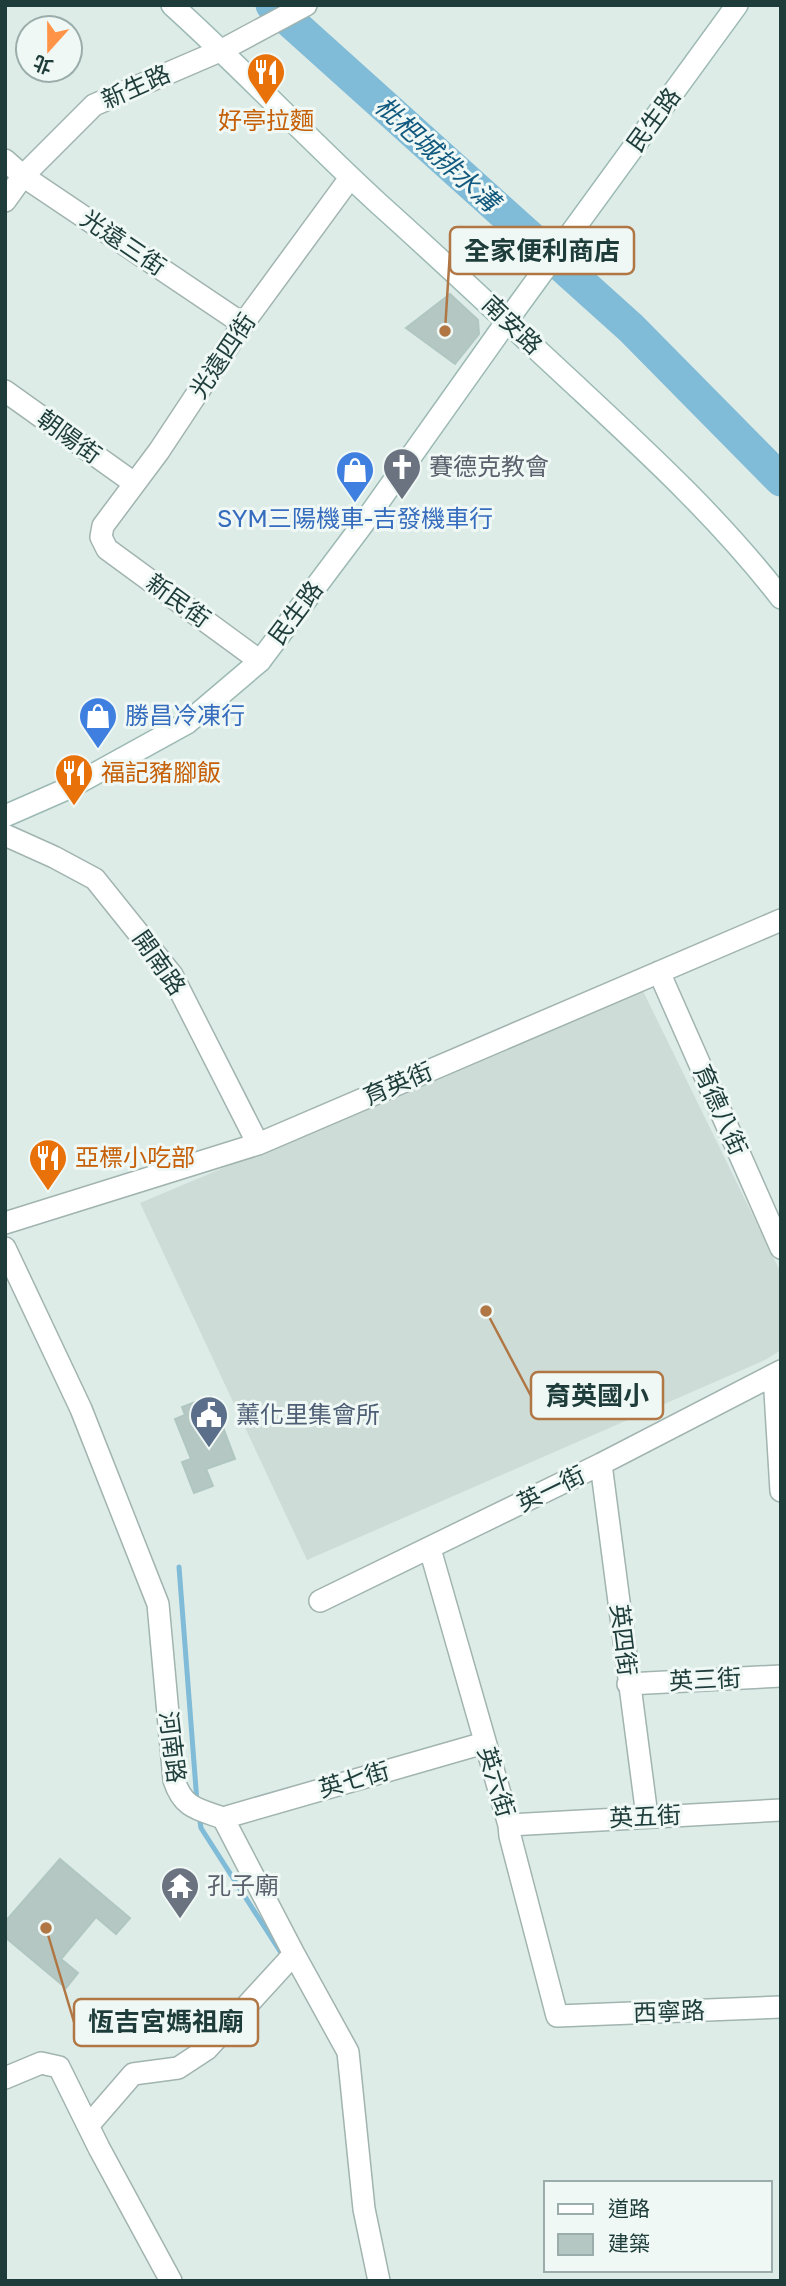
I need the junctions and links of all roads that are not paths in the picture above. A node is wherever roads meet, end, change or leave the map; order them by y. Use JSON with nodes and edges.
{"nodes":[{"id":1,"x":172,"y":5,"type":"edge"},
{"id":2,"x":306,"y":5,"type":"edge"},
{"id":3,"x":737,"y":5,"type":"edge"},
{"id":4,"x":222,"y":50,"type":"junction"},
{"id":5,"x":5,"y":160,"type":"edge"},
{"id":6,"x":23,"y":176,"type":"junction"},
{"id":7,"x":350,"y":177,"type":"junction"},
{"id":8,"x":5,"y":201,"type":"edge"},
{"id":9,"x":510,"y":317,"type":"junction"},
{"id":10,"x":243,"y":324,"type":"junction"},
{"id":11,"x":5,"y":391,"type":"edge"},
{"id":12,"x":134,"y":483,"type":"junction"},
{"id":13,"x":101,"y":537,"type":"joint"},
{"id":14,"x":781,"y":598,"type":"edge"},
{"id":15,"x":260,"y":661,"type":"junction"},
{"id":16,"x":5,"y":816,"type":"edge"},
{"id":17,"x":5,"y":835,"type":"edge"},
{"id":18,"x":781,"y":920,"type":"edge"},
{"id":19,"x":659,"y":972,"type":"junction"},
{"id":20,"x":258,"y":1144,"type":"junction"},
{"id":21,"x":5,"y":1223,"type":"edge"},
{"id":22,"x":5,"y":1248,"type":"edge"},
{"id":23,"x":781,"y":1248,"type":"edge"},
{"id":24,"x":778,"y":1373,"type":"edge"},
{"id":25,"x":601,"y":1464,"type":"junction"},
{"id":26,"x":781,"y":1491,"type":"edge"},
{"id":27,"x":430,"y":1549,"type":"junction"},
{"id":28,"x":320,"y":1601,"type":"dead end"},
{"id":29,"x":781,"y":1676,"type":"edge"},
{"id":30,"x":628,"y":1684,"type":"junction"},
{"id":31,"x":484,"y":1743,"type":"junction"},
{"id":32,"x":781,"y":1810,"type":"edge"},
{"id":33,"x":647,"y":1816,"type":"junction"},
{"id":34,"x":223,"y":1818,"type":"junction"},
{"id":35,"x":509,"y":1825,"type":"junction"},
{"id":36,"x":294,"y":1954,"type":"junction"},
{"id":37,"x":781,"y":2007,"type":"edge"},
{"id":38,"x":557,"y":2016,"type":"joint"},
{"id":39,"x":5,"y":2078,"type":"edge"},
{"id":40,"x":88,"y":2126,"type":"junction"},
{"id":41,"x":171,"y":2281,"type":"edge"},
{"id":42,"x":379,"y":2281,"type":"edge"}],
"edges":[{"from":1,"to":4,"type":"street","name":"南安路"},
{"from":2,"to":4,"type":"street","name":"新生路"},
{"from":3,"to":9,"type":"street","name":"民生路"},
{"from":4,"to":6,"type":"street","name":"新生路"},
{"from":4,"to":7,"type":"street","name":"南安路"},
{"from":5,"to":6,"type":"street","name":"光遠三街"},
{"from":6,"to":8,"type":"street","name":"新生路"},
{"from":6,"to":10,"type":"street","name":"光遠三街"},
{"from":7,"to":9,"type":"street","name":"南安路"},
{"from":7,"to":10,"type":"street","name":"光遠四街"},
{"from":9,"to":14,"type":"street","name":"南安路"},
{"from":9,"to":15,"type":"street","name":"民生路"},
{"from":10,"to":12,"type":"street","name":"光遠四街"},
{"from":11,"to":12,"type":"street","name":"朝陽街"},
{"from":12,"to":13,"type":"street","name":"光遠四街"},
{"from":13,"to":15,"type":"street","name":"新民街"},
{"from":15,"to":16,"type":"street","name":"民生路"},
{"from":17,"to":20,"type":"street","name":"開南路"},
{"from":18,"to":19,"type":"street","name":"育英街"},
{"from":19,"to":20,"type":"street","name":"育英街"},
{"from":19,"to":23,"type":"street","name":"育德八街"},
{"from":20,"to":21,"type":"street","name":"育英街"},
{"from":22,"to":34,"type":"street","name":"河南路"},
{"from":24,"to":25,"type":"street","name":"英一街"},
{"from":24,"to":26,"type":"street"},
{"from":25,"to":27,"type":"street","name":"英一街"},
{"from":25,"to":30,"type":"street","name":"英四街"},
{"from":27,"to":28,"type":"street","name":"英一街"},
{"from":27,"to":31,"type":"street","name":"英六街"},
{"from":29,"to":30,"type":"street","name":"英三街"},
{"from":30,"to":33,"type":"street","name":"英四街"},
{"from":31,"to":34,"type":"street","name":"英七街"},
{"from":31,"to":35,"type":"street","name":"英六街"},
{"from":32,"to":33,"type":"street","name":"英五街"},
{"from":33,"to":35,"type":"street","name":"英五街"},
{"from":34,"to":36,"type":"street"},
{"from":35,"to":38,"type":"street","name":"英六街"},
{"from":36,"to":40,"type":"street"},
{"from":36,"to":42,"type":"street"},
{"from":37,"to":38,"type":"street","name":"西寧路"},
{"from":39,"to":40,"type":"street"},
{"from":40,"to":41,"type":"street"}]}
